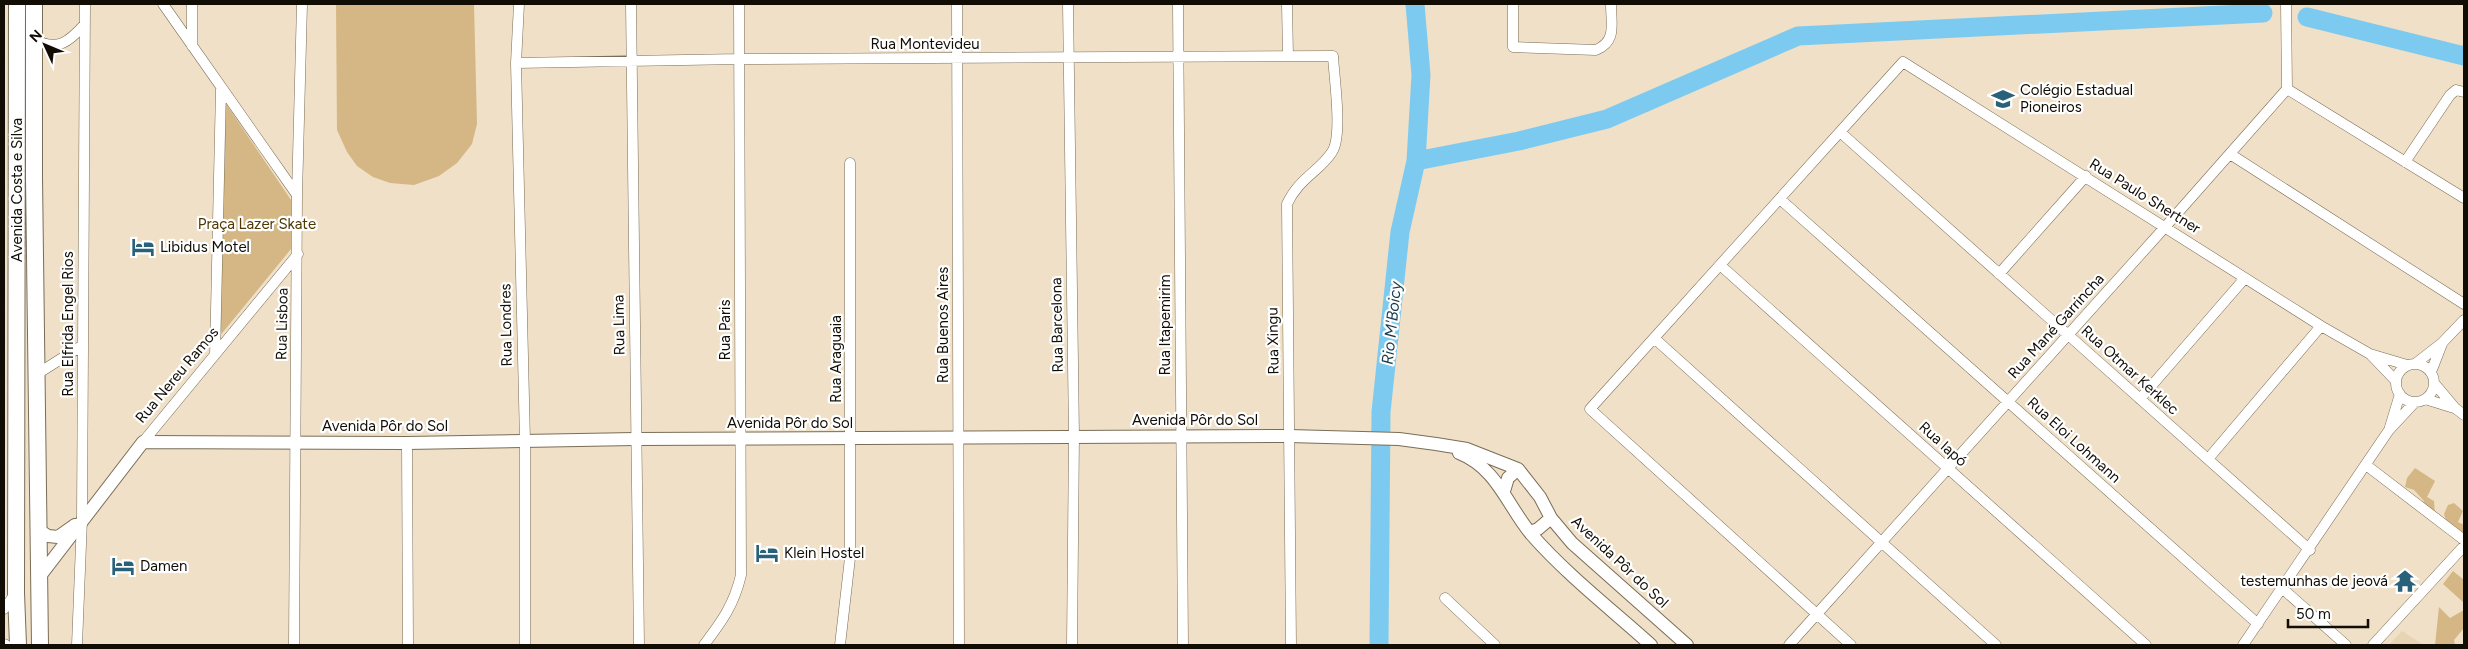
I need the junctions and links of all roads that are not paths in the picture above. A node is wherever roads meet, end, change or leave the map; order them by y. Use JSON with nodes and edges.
{"nodes":[{"id":1,"x":17,"y":4,"type":"edge"},
{"id":2,"x":34,"y":4,"type":"edge"},
{"id":3,"x":85,"y":4,"type":"edge"},
{"id":4,"x":163,"y":4,"type":"edge"},
{"id":5,"x":192,"y":4,"type":"edge"},
{"id":6,"x":302,"y":4,"type":"edge"},
{"id":7,"x":519,"y":4,"type":"edge"},
{"id":8,"x":632,"y":4,"type":"edge"},
{"id":9,"x":739,"y":4,"type":"edge"},
{"id":10,"x":957,"y":4,"type":"edge"},
{"id":11,"x":1068,"y":4,"type":"edge"},
{"id":12,"x":1178,"y":4,"type":"edge"},
{"id":13,"x":1288,"y":4,"type":"edge"},
{"id":14,"x":1513,"y":4,"type":"edge"},
{"id":15,"x":1611,"y":4,"type":"edge"},
{"id":16,"x":2286,"y":4,"type":"edge"},
{"id":17,"x":85,"y":24,"type":"junction"},
{"id":18,"x":34,"y":38,"type":"junction"},
{"id":19,"x":192,"y":46,"type":"junction"},
{"id":20,"x":1178,"y":56,"type":"junction"},
{"id":21,"x":1288,"y":56,"type":"junction"},
{"id":22,"x":1333,"y":56,"type":"joint"},
{"id":23,"x":1069,"y":58,"type":"junction"},
{"id":24,"x":740,"y":59,"type":"junction"},
{"id":25,"x":957,"y":59,"type":"junction"},
{"id":26,"x":631,"y":62,"type":"junction"},
{"id":27,"x":516,"y":63,"type":"junction"},
{"id":28,"x":2287,"y":88,"type":"junction"},
{"id":29,"x":221,"y":89,"type":"junction"},
{"id":30,"x":2464,"y":92,"type":"edge"},
{"id":31,"x":1840,"y":132,"type":"junction"},
{"id":32,"x":2230,"y":154,"type":"junction"},
{"id":33,"x":2405,"y":162,"type":"junction"},
{"id":34,"x":850,"y":163,"type":"dead end"},
{"id":35,"x":2086,"y":176,"type":"junction"},
{"id":36,"x":10,"y":190,"type":"edge"},
{"id":37,"x":297,"y":194,"type":"junction"},
{"id":38,"x":2464,"y":198,"type":"edge"},
{"id":39,"x":1780,"y":199,"type":"junction"},
{"id":40,"x":2166,"y":226,"type":"junction"},
{"id":41,"x":298,"y":254,"type":"junction"},
{"id":42,"x":1720,"y":265,"type":"junction"},
{"id":43,"x":2000,"y":274,"type":"junction"},
{"id":44,"x":2245,"y":278,"type":"junction"},
{"id":45,"x":2464,"y":304,"type":"edge"},
{"id":46,"x":2464,"y":320,"type":"edge"},
{"id":47,"x":2321,"y":326,"type":"junction"},
{"id":48,"x":2068,"y":335,"type":"junction"},
{"id":49,"x":1654,"y":338,"type":"junction"},
{"id":50,"x":2442,"y":343,"type":"junction"},
{"id":51,"x":83,"y":345,"type":"junction"},
{"id":52,"x":2370,"y":354,"type":"junction"},
{"id":53,"x":215,"y":355,"type":"junction"},
{"id":54,"x":2411,"y":364,"type":"junction"},
{"id":55,"x":2431,"y":372,"type":"junction"},
{"id":56,"x":37,"y":374,"type":"junction"},
{"id":57,"x":2396,"y":381,"type":"junction"},
{"id":58,"x":2434,"y":383,"type":"junction"},
{"id":59,"x":2400,"y":394,"type":"junction"},
{"id":60,"x":2140,"y":399,"type":"junction"},
{"id":61,"x":2420,"y":400,"type":"junction"},
{"id":62,"x":2008,"y":402,"type":"junction"},
{"id":63,"x":2455,"y":408,"type":"junction"},
{"id":64,"x":2464,"y":414,"type":"edge"},
{"id":65,"x":2389,"y":430,"type":"junction"},
{"id":66,"x":1074,"y":436,"type":"junction"},
{"id":67,"x":1181,"y":436,"type":"junction"},
{"id":68,"x":1289,"y":436,"type":"junction"},
{"id":69,"x":959,"y":438,"type":"junction"},
{"id":70,"x":635,"y":439,"type":"junction"},
{"id":71,"x":851,"y":439,"type":"junction"},
{"id":72,"x":740,"y":440,"type":"junction"},
{"id":73,"x":525,"y":441,"type":"junction"},
{"id":74,"x":143,"y":442,"type":"junction"},
{"id":75,"x":294,"y":443,"type":"junction"},
{"id":76,"x":407,"y":443,"type":"junction"},
{"id":77,"x":1436,"y":444,"type":"junction"},
{"id":78,"x":2208,"y":459,"type":"junction"},
{"id":79,"x":2366,"y":465,"type":"junction"},
{"id":80,"x":1948,"y":468,"type":"junction"},
{"id":81,"x":1518,"y":469,"type":"junction"},
{"id":82,"x":1504,"y":492,"type":"junction"},
{"id":83,"x":1551,"y":518,"type":"junction"},
{"id":84,"x":82,"y":519,"type":"junction"},
{"id":85,"x":39,"y":530,"type":"junction"},
{"id":86,"x":1530,"y":532,"type":"junction"},
{"id":87,"x":2464,"y":540,"type":"edge"},
{"id":88,"x":1882,"y":542,"type":"junction"},
{"id":89,"x":2464,"y":546,"type":"edge"},
{"id":90,"x":2310,"y":550,"type":"junction"},
{"id":91,"x":40,"y":576,"type":"junction"},
{"id":92,"x":2284,"y":589,"type":"junction"},
{"id":93,"x":16,"y":593,"type":"junction"},
{"id":94,"x":1445,"y":598,"type":"dead end"},
{"id":95,"x":4,"y":609,"type":"edge"},
{"id":96,"x":1817,"y":614,"type":"junction"},
{"id":97,"x":2258,"y":624,"type":"junction"},
{"id":98,"x":18,"y":645,"type":"edge"},
{"id":99,"x":40,"y":645,"type":"edge"},
{"id":100,"x":77,"y":645,"type":"edge"},
{"id":101,"x":294,"y":645,"type":"edge"},
{"id":102,"x":408,"y":645,"type":"edge"},
{"id":103,"x":525,"y":645,"type":"edge"},
{"id":104,"x":639,"y":645,"type":"edge"},
{"id":105,"x":704,"y":645,"type":"edge"},
{"id":106,"x":840,"y":645,"type":"edge"},
{"id":107,"x":959,"y":645,"type":"edge"},
{"id":108,"x":1072,"y":645,"type":"edge"},
{"id":109,"x":1182,"y":645,"type":"edge"},
{"id":110,"x":1291,"y":645,"type":"edge"},
{"id":111,"x":1495,"y":645,"type":"edge"},
{"id":112,"x":1651,"y":645,"type":"edge"},
{"id":113,"x":1687,"y":645,"type":"edge"},
{"id":114,"x":1789,"y":645,"type":"edge"},
{"id":115,"x":1851,"y":645,"type":"edge"},
{"id":116,"x":1996,"y":645,"type":"edge"},
{"id":117,"x":2146,"y":645,"type":"edge"},
{"id":118,"x":2243,"y":645,"type":"edge"},
{"id":119,"x":2346,"y":645,"type":"edge"},
{"id":120,"x":2373,"y":645,"type":"edge"}],
"edges":[{"from":1,"to":36,"type":"main road","name":"Avenida Costa e Silva"},
{"from":2,"to":18,"type":"main road","name":"Avenida Costa e Silva"},
{"from":3,"to":17,"type":"street","name":"Rua Elfrida Engel Rios"},
{"from":4,"to":19,"type":"street"},
{"from":5,"to":19,"type":"street"},
{"from":6,"to":37,"type":"street","name":"Rua Lisboa"},
{"from":7,"to":27,"type":"street","name":"Rua Londres"},
{"from":8,"to":26,"type":"street","name":"Rua Lima"},
{"from":9,"to":24,"type":"street","name":"Rua Paris"},
{"from":10,"to":25,"type":"street","name":"Rua Buenos Aires"},
{"from":11,"to":23,"type":"street","name":"Rua Barcelona"},
{"from":12,"to":20,"type":"street","name":"Rua Itapemirim"},
{"from":13,"to":21,"type":"street"},
{"from":14,"to":15,"type":"street"},
{"from":16,"to":28,"type":"street"},
{"from":17,"to":18,"type":"street"},
{"from":17,"to":51,"type":"street","name":"Rua Elfrida Engel Rios"},
{"from":18,"to":56,"type":"main road","name":"Avenida Costa e Silva"},
{"from":19,"to":29,"type":"street"},
{"from":20,"to":21,"type":"street","name":"Rua Montevideu"},
{"from":20,"to":23,"type":"street","name":"Rua Montevideu"},
{"from":20,"to":67,"type":"street","name":"Rua Itapemirim"},
{"from":21,"to":22,"type":"street","name":"Rua Montevideu"},
{"from":22,"to":68,"type":"street","name":"Rua Xingu"},
{"from":23,"to":25,"type":"street","name":"Rua Montevideu"},
{"from":23,"to":66,"type":"street","name":"Rua Barcelona"},
{"from":24,"to":25,"type":"street","name":"Rua Montevideu"},
{"from":24,"to":26,"type":"street","name":"Rua Montevideu"},
{"from":24,"to":72,"type":"street","name":"Rua Paris"},
{"from":25,"to":69,"type":"street","name":"Rua Buenos Aires"},
{"from":26,"to":27,"type":"street","name":"Rua Montevideu"},
{"from":26,"to":70,"type":"street","name":"Rua Lima"},
{"from":27,"to":73,"type":"street","name":"Rua Londres"},
{"from":28,"to":32,"type":"street","name":"Rua Mané Garrincha"},
{"from":28,"to":33,"type":"street"},
{"from":29,"to":37,"type":"street"},
{"from":29,"to":53,"type":"street"},
{"from":30,"to":33,"type":"street"},
{"from":31,"to":35,"type":"street","name":"Rua Paulo Shertner"},
{"from":31,"to":39,"type":"street"},
{"from":31,"to":43,"type":"street","name":"Rua Otmar Kerklec"},
{"from":32,"to":40,"type":"street","name":"Rua Mané Garrincha"},
{"from":32,"to":45,"type":"street"},
{"from":33,"to":38,"type":"street"},
{"from":34,"to":71,"type":"street","name":"Rua Araguaia"},
{"from":35,"to":40,"type":"street","name":"Rua Paulo Shertner"},
{"from":35,"to":43,"type":"street"},
{"from":36,"to":93,"type":"main road","name":"Avenida Costa e Silva"},
{"from":37,"to":41,"type":"street","name":"Rua Lisboa"},
{"from":39,"to":42,"type":"street"},
{"from":39,"to":62,"type":"street","name":"Rua Eloi Lohmann"},
{"from":40,"to":44,"type":"street","name":"Rua Paulo Shertner"},
{"from":40,"to":48,"type":"street","name":"Rua Mané Garrincha"},
{"from":41,"to":53,"type":"street","name":"Rua Nereu Ramos"},
{"from":41,"to":75,"type":"street","name":"Rua Lisboa"},
{"from":42,"to":49,"type":"street"},
{"from":42,"to":80,"type":"street","name":"Rua Iapó"},
{"from":43,"to":48,"type":"street","name":"Rua Otmar Kerklec"},
{"from":44,"to":47,"type":"street","name":"Rua Paulo Shertner"},
{"from":44,"to":60,"type":"street"},
{"from":46,"to":50,"type":"street"},
{"from":47,"to":52,"type":"street","name":"Rua Paulo Shertner"},
{"from":47,"to":78,"type":"street"},
{"from":48,"to":60,"type":"street","name":"Rua Otmar Kerklec"},
{"from":48,"to":62,"type":"street","name":"Rua Mané Garrincha"},
{"from":49,"to":88,"type":"street"},
{"from":49,"to":96,"type":"street"},
{"from":50,"to":54,"type":"street"},
{"from":50,"to":55,"type":"street"},
{"from":51,"to":56,"type":"street"},
{"from":51,"to":84,"type":"street","name":"Rua Elfrida Engel Rios"},
{"from":52,"to":54,"type":"street","name":"Rua Paulo Shertner"},
{"from":52,"to":57,"type":"street","name":"Rua Paulo Shertner"},
{"from":53,"to":74,"type":"street","name":"Rua Nereu Ramos"},
{"from":54,"to":55,"type":"street"},
{"from":54,"to":57,"type":"street"},
{"from":55,"to":58,"type":"street"},
{"from":56,"to":85,"type":"main road","name":"Avenida Costa e Silva"},
{"from":57,"to":59,"type":"street"},
{"from":58,"to":61,"type":"street"},
{"from":58,"to":63,"type":"street"},
{"from":59,"to":61,"type":"street"},
{"from":59,"to":65,"type":"street"},
{"from":60,"to":78,"type":"street","name":"Rua Otmar Kerklec"},
{"from":61,"to":63,"type":"street"},
{"from":61,"to":65,"type":"street"},
{"from":62,"to":80,"type":"street","name":"Rua Mané Garrincha"},
{"from":62,"to":97,"type":"street","name":"Rua Eloi Lohmann"},
{"from":63,"to":64,"type":"street"},
{"from":65,"to":79,"type":"street"},
{"from":66,"to":67,"type":"street","name":"Avenida Pôr do Sol"},
{"from":66,"to":69,"type":"street","name":"Avenida Pôr do Sol"},
{"from":66,"to":108,"type":"street","name":"Rua Barcelona"},
{"from":67,"to":68,"type":"street","name":"Avenida Pôr do Sol"},
{"from":67,"to":109,"type":"street","name":"Rua Itapemirim"},
{"from":68,"to":77,"type":"street","name":"Avenida Pôr do Sol"},
{"from":68,"to":110,"type":"street","name":"Rua Xingu"},
{"from":69,"to":71,"type":"street","name":"Avenida Pôr do Sol"},
{"from":69,"to":107,"type":"street","name":"Rua Buenos Aires"},
{"from":70,"to":72,"type":"street","name":"Avenida Pôr do Sol"},
{"from":70,"to":73,"type":"street","name":"Avenida Pôr do Sol"},
{"from":70,"to":104,"type":"street","name":"Rua Lima"},
{"from":71,"to":72,"type":"street","name":"Avenida Pôr do Sol"},
{"from":71,"to":106,"type":"street","name":"Rua Araguaia"},
{"from":72,"to":105,"type":"street","name":"Rua Paris"},
{"from":73,"to":76,"type":"street","name":"Avenida Pôr do Sol"},
{"from":73,"to":103,"type":"street","name":"Rua Londres"},
{"from":74,"to":75,"type":"street","name":"Avenida Pôr do Sol"},
{"from":74,"to":84,"type":"street","name":"Rua Nereu Ramos"},
{"from":75,"to":76,"type":"street","name":"Avenida Pôr do Sol"},
{"from":75,"to":101,"type":"street","name":"Rua Lisboa"},
{"from":76,"to":102,"type":"street"},
{"from":77,"to":81,"type":"street","name":"Avenida Pôr do Sol"},
{"from":77,"to":82,"type":"street","name":"Avenida Pôr do Sol"},
{"from":78,"to":90,"type":"street","name":"Rua Otmar Kerklec"},
{"from":79,"to":87,"type":"street"},
{"from":79,"to":90,"type":"street"},
{"from":80,"to":88,"type":"street","name":"Rua Mané Garrincha"},
{"from":80,"to":117,"type":"street","name":"Rua Iapó"},
{"from":81,"to":82,"type":"street"},
{"from":81,"to":83,"type":"street","name":"Avenida Pôr do Sol"},
{"from":82,"to":86,"type":"street","name":"Avenida Pôr do Sol"},
{"from":83,"to":86,"type":"street"},
{"from":83,"to":113,"type":"street","name":"Avenida Pôr do Sol"},
{"from":84,"to":85,"type":"street"},
{"from":84,"to":91,"type":"street"},
{"from":84,"to":100,"type":"street","name":"Rua Elfrida Engel Rios"},
{"from":85,"to":91,"type":"main road","name":"Avenida Costa e Silva"},
{"from":86,"to":112,"type":"street","name":"Avenida Pôr do Sol"},
{"from":88,"to":96,"type":"street","name":"Rua Mané Garrincha"},
{"from":88,"to":116,"type":"street"},
{"from":89,"to":120,"type":"street"},
{"from":90,"to":92,"type":"street"},
{"from":91,"to":99,"type":"main road","name":"Avenida Costa e Silva"},
{"from":92,"to":97,"type":"street"},
{"from":92,"to":119,"type":"street"},
{"from":93,"to":95,"type":"street"},
{"from":93,"to":98,"type":"main road","name":"Avenida Costa e Silva"},
{"from":94,"to":111,"type":"street"},
{"from":96,"to":114,"type":"street","name":"Rua Mané Garrincha"},
{"from":96,"to":115,"type":"street"},
{"from":97,"to":118,"type":"street"}]}
